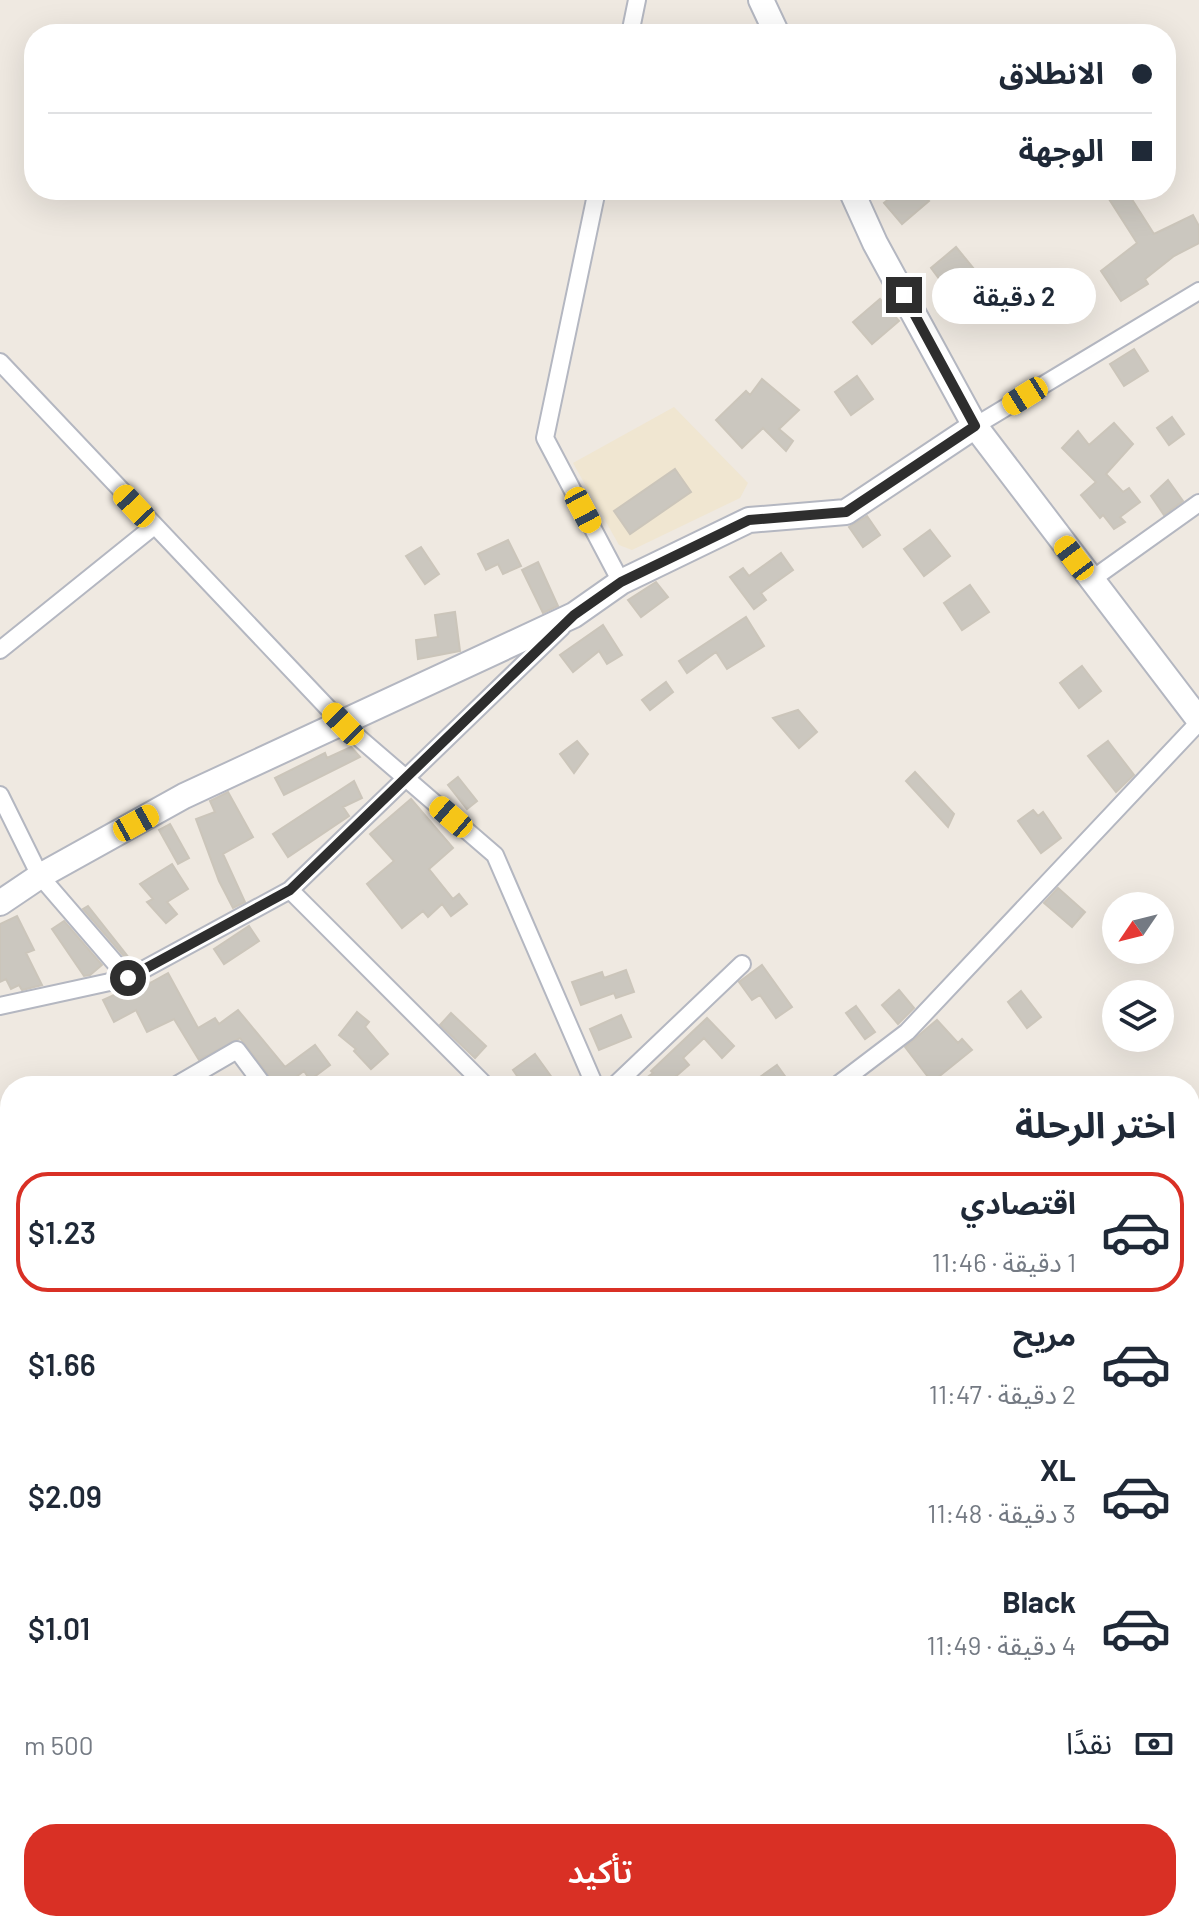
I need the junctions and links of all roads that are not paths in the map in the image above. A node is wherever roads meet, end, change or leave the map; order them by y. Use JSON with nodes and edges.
{"nodes":[{"id":1,"x":637,"y":0,"type":"edge"},
{"id":2,"x":761,"y":0,"type":"edge"},
{"id":3,"x":632,"y":24,"type":"edge"},
{"id":4,"x":772,"y":24,"type":"edge"},
{"id":5,"x":595,"y":200,"type":"edge"},
{"id":6,"x":856,"y":200,"type":"edge"},
{"id":7,"x":1199,"y":291,"type":"edge"},
{"id":8,"x":0,"y":362,"type":"edge"},
{"id":9,"x":975,"y":426,"type":"junction"},
{"id":10,"x":1199,"y":503,"type":"edge"},
{"id":11,"x":154,"y":526,"type":"junction"},
{"id":12,"x":1091,"y":580,"type":"junction"},
{"id":13,"x":621,"y":582,"type":"junction"},
{"id":14,"x":574,"y":615,"type":"junction"},
{"id":15,"x":0,"y":650,"type":"edge"},
{"id":16,"x":1199,"y":721,"type":"edge"},
{"id":17,"x":343,"y":724,"type":"junction"},
{"id":18,"x":406,"y":779,"type":"junction"},
{"id":19,"x":0,"y":795,"type":"edge"},
{"id":20,"x":40,"y":876,"type":"junction"},
{"id":21,"x":290,"y":890,"type":"junction"},
{"id":22,"x":0,"y":903,"type":"edge"},
{"id":23,"x":742,"y":964,"type":"dead end"},
{"id":24,"x":128,"y":978,"type":"junction"},
{"id":25,"x":0,"y":1006,"type":"edge"},
{"id":26,"x":192,"y":1076,"type":"edge"},
{"id":27,"x":256,"y":1076,"type":"edge"},
{"id":28,"x":476,"y":1076,"type":"edge"},
{"id":29,"x":591,"y":1076,"type":"edge"},
{"id":30,"x":624,"y":1076,"type":"edge"},
{"id":31,"x":849,"y":1076,"type":"edge"}],
"edges":[{"from":1,"to":3,"type":"street"},
{"from":2,"to":4,"type":"street"},
{"from":5,"to":13,"type":"street"},
{"from":6,"to":9,"type":"street"},
{"from":7,"to":9,"type":"street"},
{"from":8,"to":11,"type":"street"},
{"from":9,"to":12,"type":"street"},
{"from":9,"to":13,"type":"street"},
{"from":10,"to":12,"type":"street"},
{"from":11,"to":15,"type":"street"},
{"from":11,"to":17,"type":"street"},
{"from":12,"to":16,"type":"street"},
{"from":13,"to":14,"type":"street"},
{"from":14,"to":17,"type":"street"},
{"from":14,"to":18,"type":"street"},
{"from":16,"to":31,"type":"street"},
{"from":17,"to":18,"type":"street"},
{"from":17,"to":20,"type":"street"},
{"from":18,"to":21,"type":"street"},
{"from":18,"to":29,"type":"street"},
{"from":19,"to":20,"type":"street"},
{"from":20,"to":22,"type":"street"},
{"from":20,"to":24,"type":"street"},
{"from":21,"to":24,"type":"street"},
{"from":21,"to":28,"type":"street"},
{"from":23,"to":30,"type":"street"},
{"from":24,"to":25,"type":"street"},
{"from":26,"to":27,"type":"street"}]}
